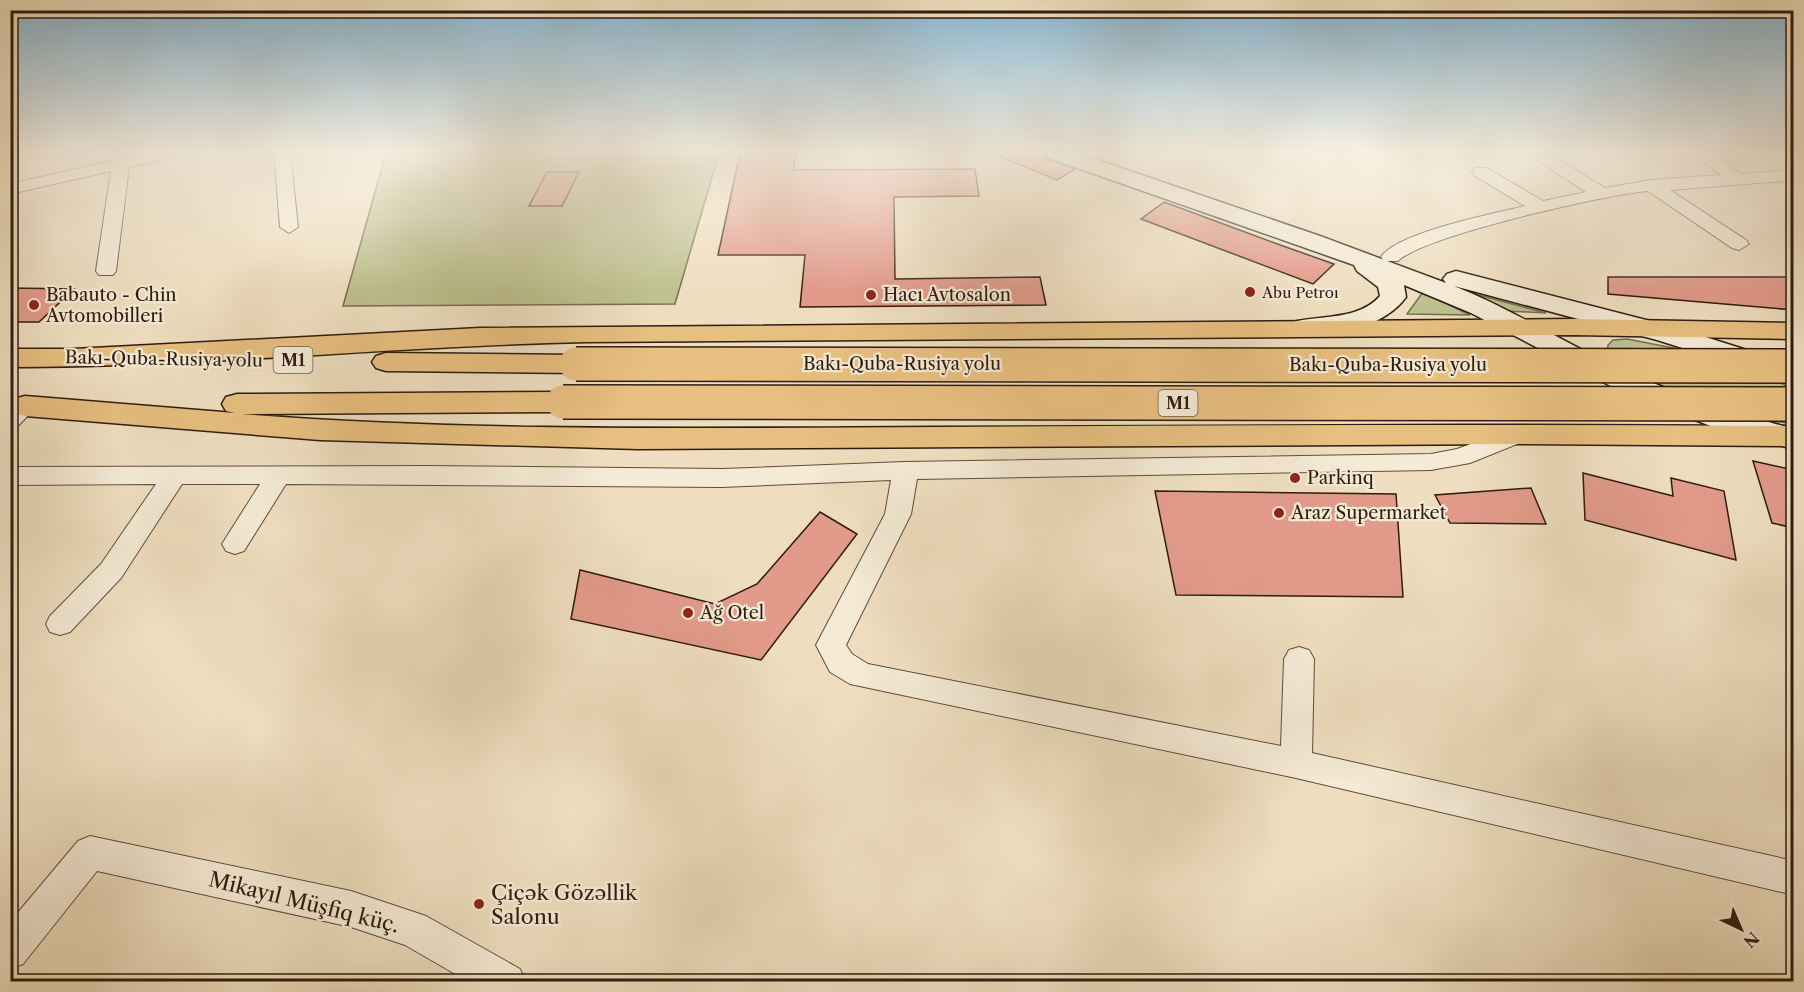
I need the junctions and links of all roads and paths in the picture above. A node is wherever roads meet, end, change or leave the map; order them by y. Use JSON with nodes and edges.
{"nodes":[{"id":1,"x":116,"y":199,"type":"edge"},
{"id":2,"x":286,"y":199,"type":"edge"},
{"id":3,"x":1187,"y":199,"type":"edge"},
{"id":4,"x":1225,"y":199,"type":"edge"},
{"id":5,"x":1527,"y":199,"type":"edge"},
{"id":6,"x":1574,"y":199,"type":"edge"},
{"id":7,"x":1672,"y":199,"type":"edge"},
{"id":8,"x":1540,"y":207,"type":"junction"},
{"id":9,"x":289,"y":227,"type":"dead end"},
{"id":10,"x":1739,"y":244,"type":"dead end"},
{"id":11,"x":1341,"y":254,"type":"junction"},
{"id":12,"x":1391,"y":257,"type":"junction"},
{"id":13,"x":106,"y":272,"type":"dead end"},
{"id":14,"x":1642,"y":328,"type":"junction"},
{"id":15,"x":1522,"y":329,"type":"junction"},
{"id":16,"x":1284,"y":331,"type":"junction"},
{"id":17,"x":1794,"y":331,"type":"edge"},
{"id":18,"x":10,"y":358,"type":"edge"},
{"id":19,"x":73,"y":358,"type":"junction"},
{"id":20,"x":1794,"y":366,"type":"edge"},
{"id":21,"x":1794,"y":376,"type":"edge"},
{"id":22,"x":1636,"y":387,"type":"junction"},
{"id":23,"x":1794,"y":404,"type":"edge"},
{"id":24,"x":15,"y":411,"type":"edge"},
{"id":25,"x":1519,"y":434,"type":"junction"},
{"id":26,"x":1792,"y":441,"type":"edge"},
{"id":27,"x":904,"y":471,"type":"junction"},
{"id":28,"x":279,"y":475,"type":"junction"},
{"id":29,"x":10,"y":476,"type":"edge"},
{"id":30,"x":175,"y":476,"type":"junction"},
{"id":31,"x":235,"y":544,"type":"dead end"},
{"id":32,"x":60,"y":624,"type":"dead end"},
{"id":33,"x":1299,"y":659,"type":"dead end"},
{"id":34,"x":1296,"y":764,"type":"junction"},
{"id":35,"x":1794,"y":878,"type":"edge"},
{"id":36,"x":10,"y":951,"type":"edge"},
{"id":37,"x":493,"y":979,"type":"edge"}],
"edges":[{"from":1,"to":13,"type":"street"},
{"from":2,"to":9,"type":"street"},
{"from":3,"to":11,"type":"main road"},
{"from":4,"to":12,"type":"main road"},
{"from":5,"to":8,"type":"street"},
{"from":6,"to":8,"type":"street"},
{"from":7,"to":10,"type":"street"},
{"from":8,"to":12,"type":"street"},
{"from":11,"to":15,"type":"main road"},
{"from":11,"to":16,"type":"main road"},
{"from":12,"to":14,"type":"main road"},
{"from":14,"to":15,"type":"highway"},
{"from":14,"to":17,"type":"highway"},
{"from":14,"to":21,"type":"main road"},
{"from":14,"to":22,"type":"main road"},
{"from":15,"to":16,"type":"highway"},
{"from":15,"to":22,"type":"main road"},
{"from":16,"to":19,"type":"highway"},
{"from":18,"to":19,"type":"highway","name":"Bakı-Quba-Rusiya yolu","number":"M1"},
{"from":19,"to":20,"type":"highway","name":"Bakı-Quba-Rusiya yolu","number":"M1","bridge":true},
{"from":22,"to":26,"type":"main road"},
{"from":23,"to":24,"type":"highway","number":"M1","bridge":true},
{"from":24,"to":25,"type":"highway"},
{"from":25,"to":26,"type":"highway"},
{"from":25,"to":27,"type":"street"},
{"from":27,"to":28,"type":"street"},
{"from":27,"to":34,"type":"street"},
{"from":28,"to":30,"type":"street"},
{"from":28,"to":31,"type":"street"},
{"from":29,"to":30,"type":"street"},
{"from":30,"to":32,"type":"street"},
{"from":33,"to":34,"type":"street"},
{"from":34,"to":35,"type":"street"},
{"from":36,"to":37,"type":"street","name":"Mikayıl Müşfiq küç."}]}
